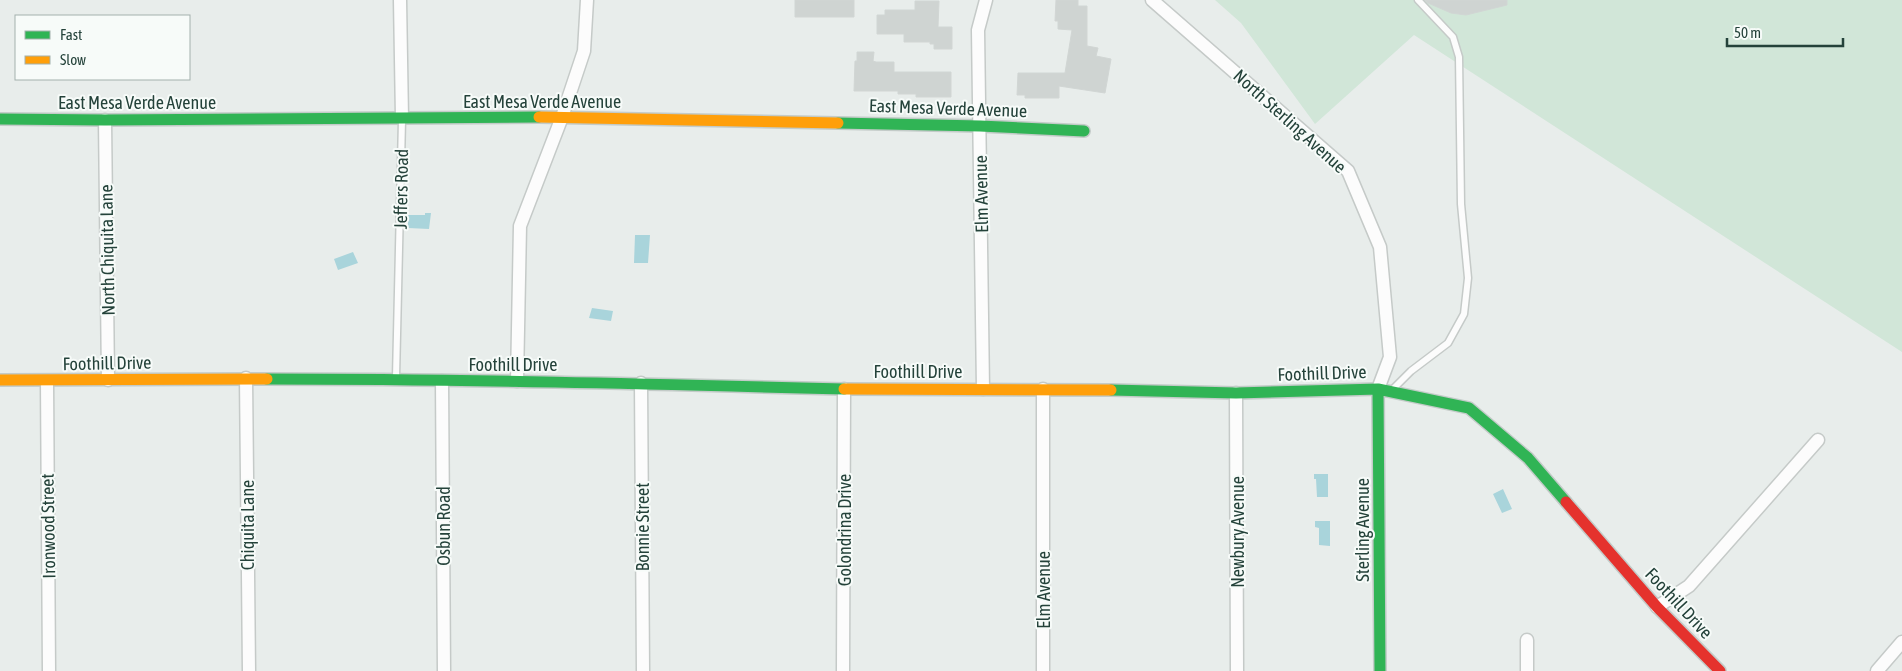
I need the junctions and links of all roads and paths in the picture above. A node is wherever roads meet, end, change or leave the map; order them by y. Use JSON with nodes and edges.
{"nodes":[{"id":1,"x":400,"y":0,"type":"edge"},
{"id":2,"x":587,"y":0,"type":"edge"},
{"id":3,"x":986,"y":0,"type":"edge"},
{"id":4,"x":1152,"y":0,"type":"edge"},
{"id":5,"x":1418,"y":0,"type":"edge"},
{"id":6,"x":562,"y":117,"type":"junction"},
{"id":7,"x":402,"y":118,"type":"junction"},
{"id":8,"x":0,"y":119,"type":"edge"},
{"id":9,"x":105,"y":120,"type":"junction"},
{"id":10,"x":980,"y":126,"type":"junction"},
{"id":11,"x":1084,"y":131,"type":"dead end"},
{"id":12,"x":246,"y":378,"type":"junction"},
{"id":13,"x":396,"y":379,"type":"junction"},
{"id":14,"x":0,"y":380,"type":"edge"},
{"id":15,"x":108,"y":380,"type":"junction"},
{"id":16,"x":47,"y":381,"type":"junction"},
{"id":17,"x":442,"y":381,"type":"junction"},
{"id":18,"x":517,"y":381,"type":"junction"},
{"id":19,"x":641,"y":383,"type":"junction"},
{"id":20,"x":844,"y":389,"type":"junction"},
{"id":21,"x":983,"y":389,"type":"junction"},
{"id":22,"x":1043,"y":389,"type":"junction"},
{"id":23,"x":1378,"y":389,"type":"junction"},
{"id":24,"x":1391,"y":391,"type":"junction"},
{"id":25,"x":1236,"y":393,"type":"junction"},
{"id":26,"x":1818,"y":440,"type":"dead end"},
{"id":27,"x":1657,"y":607,"type":"junction"},
{"id":28,"x":1526,"y":640,"type":"dead end"},
{"id":29,"x":1902,"y":642,"type":"edge"},
{"id":30,"x":49,"y":671,"type":"edge"},
{"id":31,"x":249,"y":671,"type":"edge"},
{"id":32,"x":444,"y":671,"type":"edge"},
{"id":33,"x":643,"y":671,"type":"edge"},
{"id":34,"x":843,"y":671,"type":"edge"},
{"id":35,"x":1044,"y":671,"type":"edge"},
{"id":36,"x":1237,"y":671,"type":"edge"},
{"id":37,"x":1380,"y":671,"type":"edge"},
{"id":38,"x":1527,"y":671,"type":"edge"},
{"id":39,"x":1720,"y":671,"type":"edge"},
{"id":40,"x":1877,"y":671,"type":"edge"}],
"edges":[{"from":1,"to":7,"type":"street","name":"Jeffers Road"},
{"from":2,"to":6,"type":"street"},
{"from":3,"to":10,"type":"street","name":"Elm Avenue"},
{"from":4,"to":23,"type":"street","name":"North Sterling Avenue"},
{"from":5,"to":24,"type":"lane"},
{"from":6,"to":7,"type":"street","name":"East Mesa Verde Avenue"},
{"from":6,"to":10,"type":"street","name":"East Mesa Verde Avenue"},
{"from":6,"to":18,"type":"street"},
{"from":7,"to":9,"type":"street","name":"East Mesa Verde Avenue"},
{"from":7,"to":13,"type":"lane","name":"Jeffers Road"},
{"from":8,"to":9,"type":"street","name":"East Mesa Verde Avenue"},
{"from":9,"to":15,"type":"street","name":"North Chiquita Lane"},
{"from":10,"to":11,"type":"street","name":"East Mesa Verde Avenue"},
{"from":10,"to":21,"type":"street","name":"Elm Avenue"},
{"from":12,"to":13,"type":"street","name":"Foothill Drive"},
{"from":12,"to":15,"type":"street","name":"Foothill Drive"},
{"from":12,"to":31,"type":"street","name":"Chiquita Lane"},
{"from":13,"to":17,"type":"street","name":"Foothill Drive"},
{"from":14,"to":16,"type":"street","name":"Foothill Drive"},
{"from":15,"to":16,"type":"street","name":"Foothill Drive"},
{"from":16,"to":30,"type":"street","name":"Ironwood Street"},
{"from":17,"to":18,"type":"street","name":"Foothill Drive"},
{"from":17,"to":32,"type":"street","name":"Osbun Road"},
{"from":18,"to":19,"type":"street","name":"Foothill Drive"},
{"from":19,"to":20,"type":"street","name":"Foothill Drive"},
{"from":19,"to":33,"type":"street","name":"Bonnie Street"},
{"from":20,"to":21,"type":"street","name":"Foothill Drive"},
{"from":20,"to":34,"type":"street","name":"Golondrina Drive"},
{"from":21,"to":22,"type":"street","name":"Foothill Drive"},
{"from":22,"to":25,"type":"street","name":"Foothill Drive"},
{"from":22,"to":35,"type":"street","name":"Elm Avenue"},
{"from":23,"to":24,"type":"street","name":"Foothill Drive"},
{"from":23,"to":25,"type":"street","name":"Foothill Drive"},
{"from":23,"to":37,"type":"street","name":"Sterling Avenue"},
{"from":24,"to":27,"type":"street","name":"Foothill Drive"},
{"from":25,"to":36,"type":"street","name":"Newbury Avenue"},
{"from":26,"to":27,"type":"street"},
{"from":27,"to":39,"type":"street","name":"Foothill Drive"},
{"from":28,"to":38,"type":"street"},
{"from":29,"to":40,"type":"street"}]}
